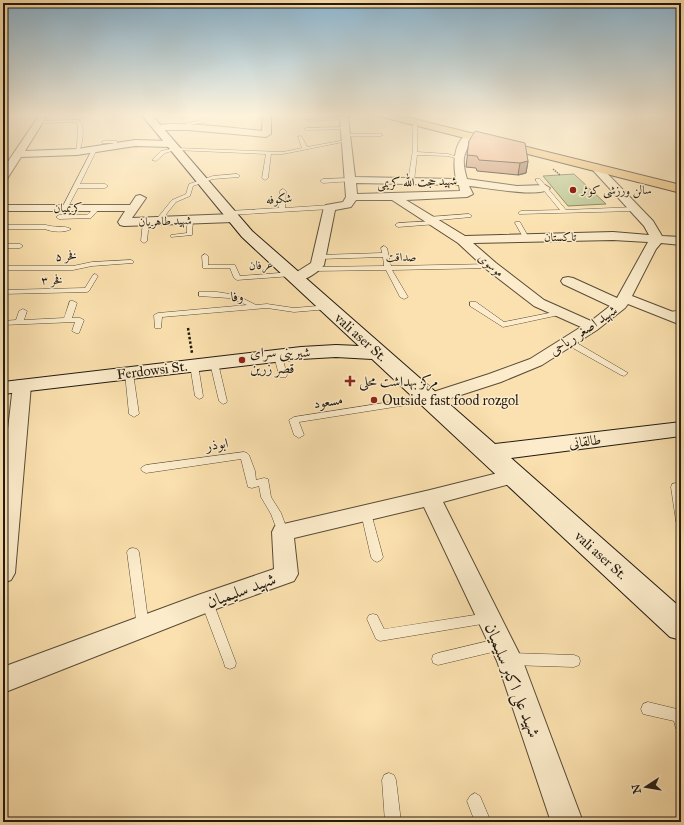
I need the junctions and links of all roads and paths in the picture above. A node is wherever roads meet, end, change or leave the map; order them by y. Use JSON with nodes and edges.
{"nodes":[{"id":1,"x":62,"y":152,"type":"edge"},
{"id":2,"x":93,"y":152,"type":"edge"},
{"id":3,"x":162,"y":152,"type":"edge"},
{"id":4,"x":178,"y":152,"type":"edge"},
{"id":5,"x":269,"y":152,"type":"edge"},
{"id":6,"x":348,"y":152,"type":"edge"},
{"id":7,"x":459,"y":152,"type":"edge"},
{"id":8,"x":537,"y":152,"type":"edge"},
{"id":9,"x":553,"y":152,"type":"edge"},
{"id":10,"x":414,"y":153,"type":"joint"},
{"id":11,"x":18,"y":154,"type":"joint"},
{"id":12,"x":459,"y":158,"type":"junction"},
{"id":13,"x":154,"y":160,"type":"dead end"},
{"id":14,"x":595,"y":167,"type":"junction"},
{"id":15,"x":237,"y":176,"type":"dead end"},
{"id":16,"x":3,"y":177,"type":"edge"},
{"id":17,"x":265,"y":178,"type":"dead end"},
{"id":18,"x":201,"y":180,"type":"junction"},
{"id":19,"x":351,"y":180,"type":"junction"},
{"id":20,"x":323,"y":181,"type":"dead end"},
{"id":21,"x":463,"y":182,"type":"junction"},
{"id":22,"x":542,"y":184,"type":"joint"},
{"id":23,"x":681,"y":184,"type":"edge"},
{"id":24,"x":76,"y":186,"type":"junction"},
{"id":25,"x":105,"y":186,"type":"dead end"},
{"id":26,"x":414,"y":189,"type":"junction"},
{"id":27,"x":681,"y":189,"type":"edge"},
{"id":28,"x":283,"y":191,"type":"dead end"},
{"id":29,"x":352,"y":197,"type":"junction"},
{"id":30,"x":394,"y":197,"type":"junction"},
{"id":31,"x":140,"y":198,"type":"dead end"},
{"id":32,"x":330,"y":206,"type":"junction"},
{"id":33,"x":132,"y":208,"type":"junction"},
{"id":34,"x":635,"y":208,"type":"junction"},
{"id":35,"x":282,"y":210,"type":"junction"},
{"id":36,"x":4,"y":211,"type":"edge"},
{"id":37,"x":564,"y":211,"type":"junction"},
{"id":38,"x":62,"y":212,"type":"junction"},
{"id":39,"x":521,"y":213,"type":"dead end"},
{"id":40,"x":231,"y":215,"type":"junction"},
{"id":41,"x":469,"y":216,"type":"dead end"},
{"id":42,"x":190,"y":220,"type":"junction"},
{"id":43,"x":152,"y":221,"type":"junction"},
{"id":44,"x":432,"y":221,"type":"junction"},
{"id":45,"x":518,"y":223,"type":"dead end"},
{"id":46,"x":398,"y":225,"type":"dead end"},
{"id":47,"x":3,"y":227,"type":"edge"},
{"id":48,"x":68,"y":229,"type":"dead end"},
{"id":49,"x":173,"y":236,"type":"dead end"},
{"id":50,"x":526,"y":238,"type":"junction"},
{"id":51,"x":658,"y":239,"type":"junction"},
{"id":52,"x":462,"y":240,"type":"junction"},
{"id":53,"x":144,"y":241,"type":"dead end"},
{"id":54,"x":681,"y":241,"type":"edge"},
{"id":55,"x":3,"y":246,"type":"edge"},
{"id":56,"x":20,"y":246,"type":"dead end"},
{"id":57,"x":204,"y":256,"type":"dead end"},
{"id":58,"x":319,"y":257,"type":"junction"},
{"id":59,"x":131,"y":262,"type":"dead end"},
{"id":60,"x":491,"y":266,"type":"junction"},
{"id":61,"x":3,"y":268,"type":"edge"},
{"id":62,"x":388,"y":268,"type":"junction"},
{"id":63,"x":300,"y":274,"type":"junction"},
{"id":64,"x":94,"y":276,"type":"dead end"},
{"id":65,"x":568,"y":281,"type":"dead end"},
{"id":66,"x":3,"y":292,"type":"edge"},
{"id":67,"x":202,"y":294,"type":"dead end"},
{"id":68,"x":404,"y":296,"type":"dead end"},
{"id":69,"x":622,"y":302,"type":"junction"},
{"id":70,"x":73,"y":304,"type":"dead end"},
{"id":71,"x":473,"y":304,"type":"dead end"},
{"id":72,"x":255,"y":307,"type":"junction"},
{"id":73,"x":329,"y":308,"type":"junction"},
{"id":74,"x":23,"y":311,"type":"dead end"},
{"id":75,"x":559,"y":312,"type":"junction"},
{"id":76,"x":677,"y":316,"type":"edge"},
{"id":77,"x":67,"y":321,"type":"junction"},
{"id":78,"x":19,"y":323,"type":"junction"},
{"id":79,"x":3,"y":324,"type":"edge"},
{"id":80,"x":158,"y":326,"type":"dead end"},
{"id":81,"x":592,"y":326,"type":"junction"},
{"id":82,"x":188,"y":328,"type":"dead end"},
{"id":83,"x":351,"y":328,"type":"junction"},
{"id":84,"x":76,"y":331,"type":"dead end"},
{"id":85,"x":567,"y":341,"type":"junction"},
{"id":86,"x":302,"y":353,"type":"junction"},
{"id":87,"x":378,"y":353,"type":"junction"},
{"id":88,"x":278,"y":356,"type":"junction"},
{"id":89,"x":214,"y":363,"type":"junction"},
{"id":90,"x":194,"y":365,"type":"junction"},
{"id":91,"x":624,"y":372,"type":"dead end"},
{"id":92,"x":129,"y":373,"type":"junction"},
{"id":93,"x":283,"y":375,"type":"dead end"},
{"id":94,"x":13,"y":386,"type":"edge"},
{"id":95,"x":199,"y":396,"type":"dead end"},
{"id":96,"x":430,"y":399,"type":"junction"},
{"id":97,"x":223,"y":401,"type":"dead end"},
{"id":98,"x":134,"y":414,"type":"dead end"},
{"id":99,"x":681,"y":429,"type":"edge"},
{"id":100,"x":299,"y":435,"type":"dead end"},
{"id":101,"x":489,"y":453,"type":"junction"},
{"id":102,"x":146,"y":469,"type":"dead end"},
{"id":103,"x":514,"y":476,"type":"junction"},
{"id":104,"x":681,"y":487,"type":"edge"},
{"id":105,"x":430,"y":498,"type":"junction"},
{"id":106,"x":366,"y":513,"type":"junction"},
{"id":107,"x":681,"y":521,"type":"edge"},
{"id":108,"x":283,"y":532,"type":"junction"},
{"id":109,"x":5,"y":534,"type":"edge"},
{"id":110,"x":133,"y":552,"type":"dead end"},
{"id":111,"x":377,"y":557,"type":"dead end"},
{"id":112,"x":3,"y":573,"type":"edge"},
{"id":113,"x":207,"y":602,"type":"junction"},
{"id":114,"x":488,"y":618,"type":"junction"},
{"id":115,"x":374,"y":619,"type":"dead end"},
{"id":116,"x":143,"y":627,"type":"junction"},
{"id":117,"x":681,"y":627,"type":"edge"},
{"id":118,"x":505,"y":652,"type":"junction"},
{"id":119,"x":438,"y":659,"type":"dead end"},
{"id":120,"x":574,"y":662,"type":"dead end"},
{"id":121,"x":230,"y":663,"type":"dead end"},
{"id":122,"x":3,"y":680,"type":"edge"},
{"id":123,"x":648,"y":709,"type":"dead end"},
{"id":124,"x":681,"y":724,"type":"edge"},
{"id":125,"x":389,"y":780,"type":"dead end"},
{"id":126,"x":475,"y":801,"type":"dead end"},
{"id":127,"x":393,"y":822,"type":"edge"},
{"id":128,"x":483,"y":822,"type":"edge"},
{"id":129,"x":567,"y":822,"type":"edge"}],
"edges":[{"from":1,"to":11,"type":"street"},
{"from":2,"to":24,"type":"lane"},
{"from":3,"to":13,"type":"lane"},
{"from":4,"to":18,"type":"street","name":"vali aser St."},
{"from":5,"to":17,"type":"lane"},
{"from":6,"to":19,"type":"street"},
{"from":7,"to":12,"type":"street","name":"شهید حجت الله کریمی"},
{"from":8,"to":14,"type":"main road"},
{"from":9,"to":23,"type":"main road"},
{"from":10,"to":12,"type":"lane"},
{"from":10,"to":26,"type":"lane"},
{"from":11,"to":16,"type":"street"},
{"from":12,"to":21,"type":"street","name":"شهید حجت الله کریمی"},
{"from":14,"to":27,"type":"main road"},
{"from":14,"to":34,"type":"street"},
{"from":15,"to":18,"type":"lane"},
{"from":18,"to":40,"type":"street","name":"vali aser St."},
{"from":18,"to":43,"type":"lane"},
{"from":19,"to":20,"type":"lane"},
{"from":19,"to":26,"type":"street"},
{"from":19,"to":29,"type":"street"},
{"from":21,"to":22,"type":"street"},
{"from":21,"to":26,"type":"street"},
{"from":21,"to":26,"type":"street","name":"شهید حجت الله کریمی"},
{"from":22,"to":37,"type":"lane"},
{"from":24,"to":25,"type":"lane"},
{"from":24,"to":38,"type":"lane"},
{"from":26,"to":30,"type":"street","name":"شهید حجت الله کریمی"},
{"from":28,"to":35,"type":"lane"},
{"from":29,"to":30,"type":"street","name":"شهید حجت الله کریمی"},
{"from":29,"to":32,"type":"street"},
{"from":30,"to":44,"type":"street","name":"موسوی"},
{"from":31,"to":33,"type":"street","name":"شهید طاهریان"},
{"from":32,"to":35,"type":"lane","name":"شکوفه"},
{"from":32,"to":58,"type":"street"},
{"from":33,"to":38,"type":"street","name":"کریمیان"},
{"from":33,"to":43,"type":"street","name":"شهید طاهریان"},
{"from":34,"to":37,"type":"lane"},
{"from":34,"to":51,"type":"street"},
{"from":35,"to":40,"type":"lane","name":"شکوفه"},
{"from":36,"to":38,"type":"street","name":"کریمیان"},
{"from":37,"to":39,"type":"lane"},
{"from":40,"to":42,"type":"street","name":"شهید طاهریان"},
{"from":40,"to":63,"type":"street","name":"vali aser St."},
{"from":41,"to":44,"type":"lane"},
{"from":42,"to":43,"type":"street","name":"شهید طاهریان"},
{"from":42,"to":49,"type":"lane"},
{"from":43,"to":53,"type":"lane"},
{"from":44,"to":46,"type":"lane"},
{"from":44,"to":52,"type":"street","name":"موسوی"},
{"from":45,"to":50,"type":"lane"},
{"from":47,"to":48,"type":"lane"},
{"from":50,"to":51,"type":"street","name":"تاکستان"},
{"from":50,"to":52,"type":"street","name":"تاکستان"},
{"from":51,"to":54,"type":"street","name":"تاکستان"},
{"from":51,"to":69,"type":"street","name":"شهید اصغر ریاحی"},
{"from":52,"to":60,"type":"street","name":"موسوی"},
{"from":55,"to":56,"type":"lane"},
{"from":57,"to":63,"type":"lane","name":"عرفان"},
{"from":58,"to":62,"type":"lane"},
{"from":58,"to":63,"type":"street"},
{"from":59,"to":61,"type":"lane","name":"فخر ۵"},
{"from":60,"to":62,"type":"lane","name":"صداقت"},
{"from":60,"to":75,"type":"street","name":"موسوی"},
{"from":62,"to":63,"type":"lane","name":"صداقت"},
{"from":62,"to":68,"type":"lane"},
{"from":63,"to":73,"type":"street","name":"vali aser St."},
{"from":64,"to":66,"type":"lane","name":"فخر ۳"},
{"from":65,"to":69,"type":"street"},
{"from":67,"to":72,"type":"lane"},
{"from":69,"to":76,"type":"street"},
{"from":69,"to":81,"type":"street","name":"شهید اصغر ریاحی"},
{"from":70,"to":77,"type":"lane"},
{"from":71,"to":75,"type":"lane"},
{"from":72,"to":73,"type":"lane","name":"وفا"},
{"from":72,"to":80,"type":"lane","name":"وفا"},
{"from":73,"to":83,"type":"street","name":"vali aser St."},
{"from":74,"to":78,"type":"lane"},
{"from":75,"to":81,"type":"street","name":"موسوی"},
{"from":77,"to":78,"type":"lane"},
{"from":77,"to":84,"type":"lane"},
{"from":78,"to":79,"type":"lane"},
{"from":81,"to":85,"type":"street","name":"شهید اصغر ریاحی"},
{"from":82,"to":90,"type":"path"},
{"from":83,"to":86,"type":"street","name":"Ferdowsi St."},
{"from":83,"to":87,"type":"street","name":"vali aser St."},
{"from":85,"to":91,"type":"lane"},
{"from":85,"to":96,"type":"street","name":"شهید اصغر ریاحی"},
{"from":86,"to":87,"type":"street","name":"Ferdowsi St."},
{"from":86,"to":88,"type":"street","name":"Ferdowsi St."},
{"from":87,"to":96,"type":"street","name":"vali aser St."},
{"from":88,"to":89,"type":"street","name":"Ferdowsi St."},
{"from":88,"to":93,"type":"lane"},
{"from":89,"to":90,"type":"street","name":"Ferdowsi St."},
{"from":89,"to":97,"type":"lane"},
{"from":90,"to":92,"type":"street","name":"Ferdowsi St."},
{"from":90,"to":95,"type":"lane"},
{"from":92,"to":94,"type":"street","name":"Ferdowsi St."},
{"from":92,"to":98,"type":"lane"},
{"from":94,"to":109,"type":"street"},
{"from":96,"to":100,"type":"lane","name":"مسعود"},
{"from":96,"to":101,"type":"street","name":"vali aser St."},
{"from":99,"to":101,"type":"street","name":"طالقانی"},
{"from":101,"to":103,"type":"street","name":"vali aser St."},
{"from":102,"to":108,"type":"lane","name":"ابوذر"},
{"from":103,"to":105,"type":"street"},
{"from":103,"to":117,"type":"street","name":"vali aser St."},
{"from":104,"to":107,"type":"lane"},
{"from":105,"to":106,"type":"street"},
{"from":105,"to":114,"type":"street","name":"شهید علی اکبر سلیمیان"},
{"from":106,"to":108,"type":"street"},
{"from":106,"to":111,"type":"lane"},
{"from":108,"to":113,"type":"street","name":"شهید سلیمیان"},
{"from":109,"to":112,"type":"street"},
{"from":110,"to":116,"type":"lane"},
{"from":113,"to":116,"type":"street","name":"شهید سلیمیان"},
{"from":113,"to":121,"type":"lane"},
{"from":114,"to":115,"type":"lane"},
{"from":114,"to":118,"type":"street","name":"شهید علی اکبر سلیمیان"},
{"from":116,"to":122,"type":"street","name":"شهید سلیمیان"},
{"from":118,"to":119,"type":"lane"},
{"from":118,"to":120,"type":"lane"},
{"from":118,"to":129,"type":"street","name":"شهید علی اکبر سلیمیان"},
{"from":123,"to":124,"type":"lane"},
{"from":125,"to":127,"type":"lane"},
{"from":126,"to":128,"type":"lane"}]}
